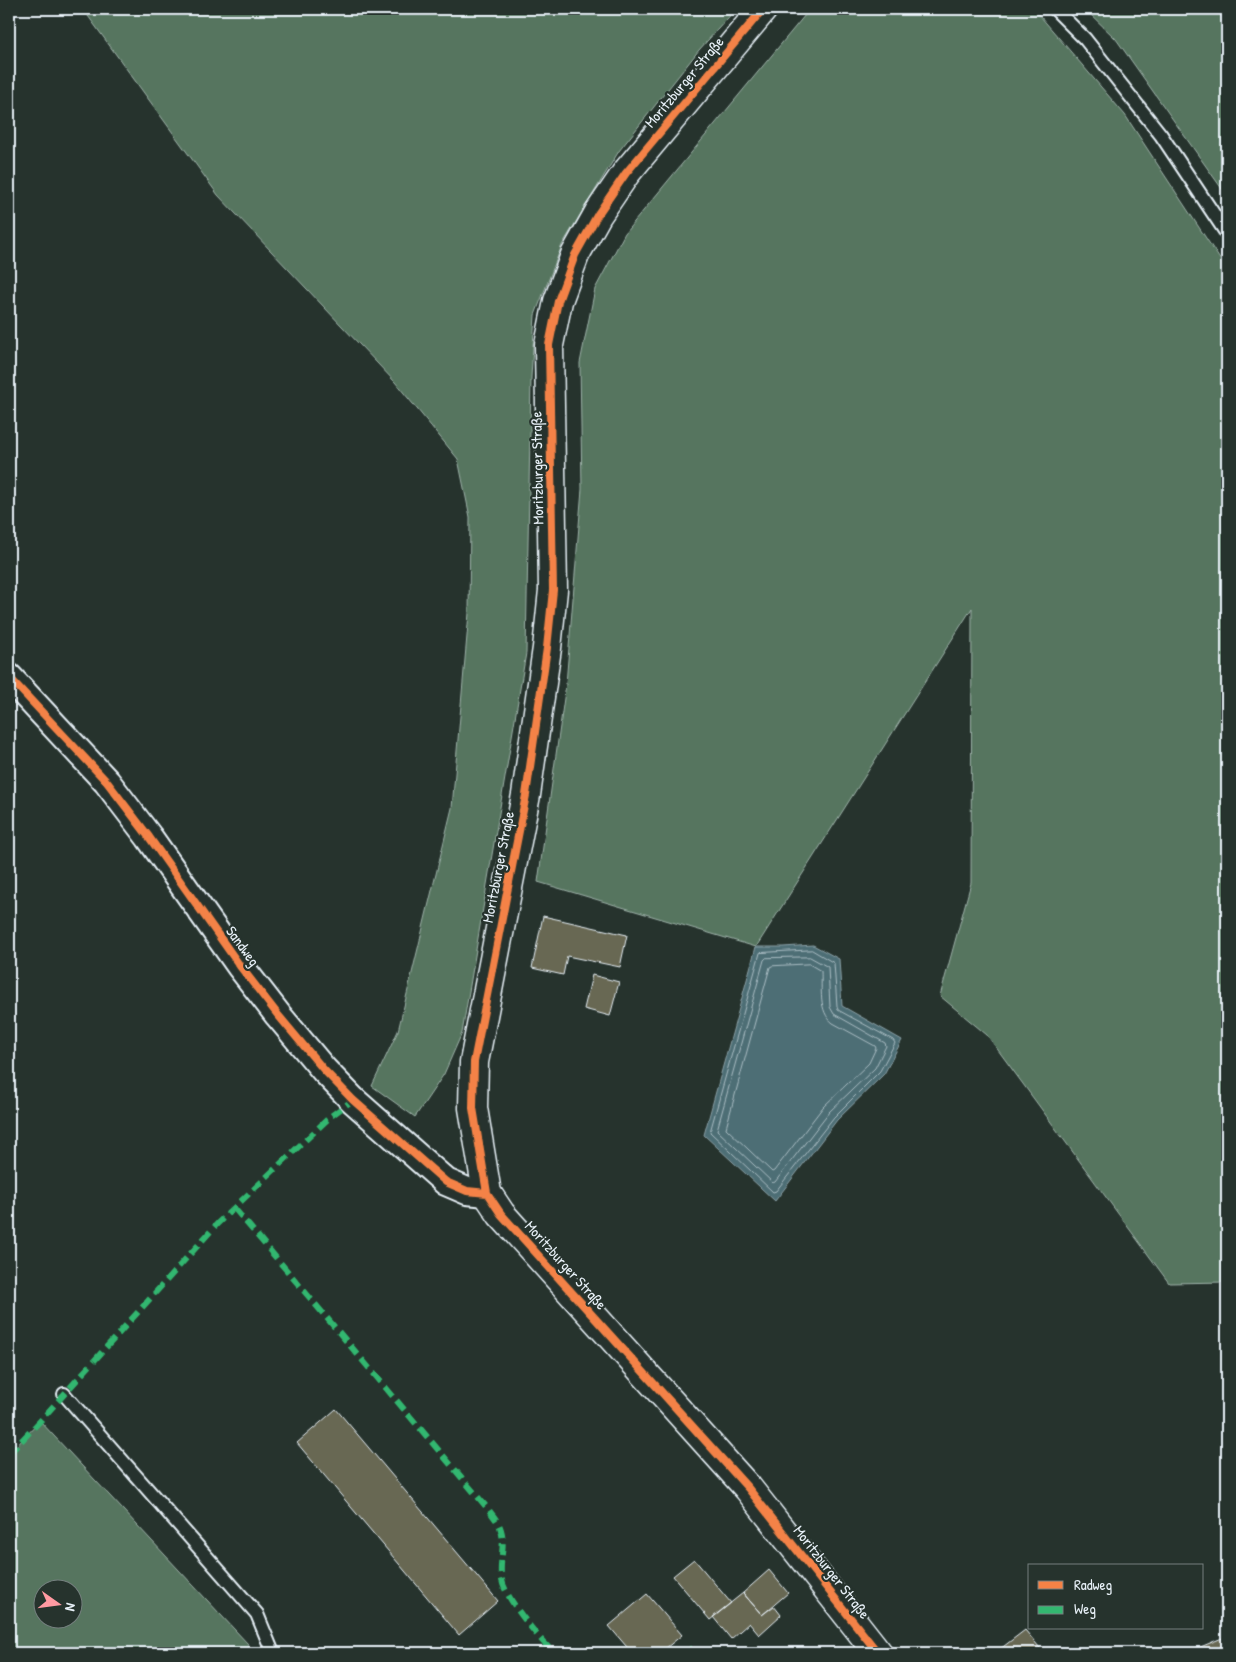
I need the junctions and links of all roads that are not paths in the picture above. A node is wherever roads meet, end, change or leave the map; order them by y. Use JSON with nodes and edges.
{"nodes":[{"id":1,"x":764,"y":9,"type":"edge"},
{"id":2,"x":1055,"y":9,"type":"edge"},
{"id":3,"x":1227,"y":234,"type":"edge"},
{"id":4,"x":9,"y":677,"type":"edge"},
{"id":5,"x":487,"y":1193,"type":"junction"},
{"id":6,"x":64,"y":1394,"type":"dead end"},
{"id":7,"x":273,"y":1653,"type":"edge"},
{"id":8,"x":878,"y":1653,"type":"edge"}],
"edges":[{"from":1,"to":5,"type":"street","name":"Moritzburger Straße"},
{"from":2,"to":3,"type":"lane"},
{"from":4,"to":5,"type":"street","name":"Sandweg"},
{"from":5,"to":8,"type":"street","name":"Moritzburger Straße"},
{"from":6,"to":7,"type":"lane"}]}
